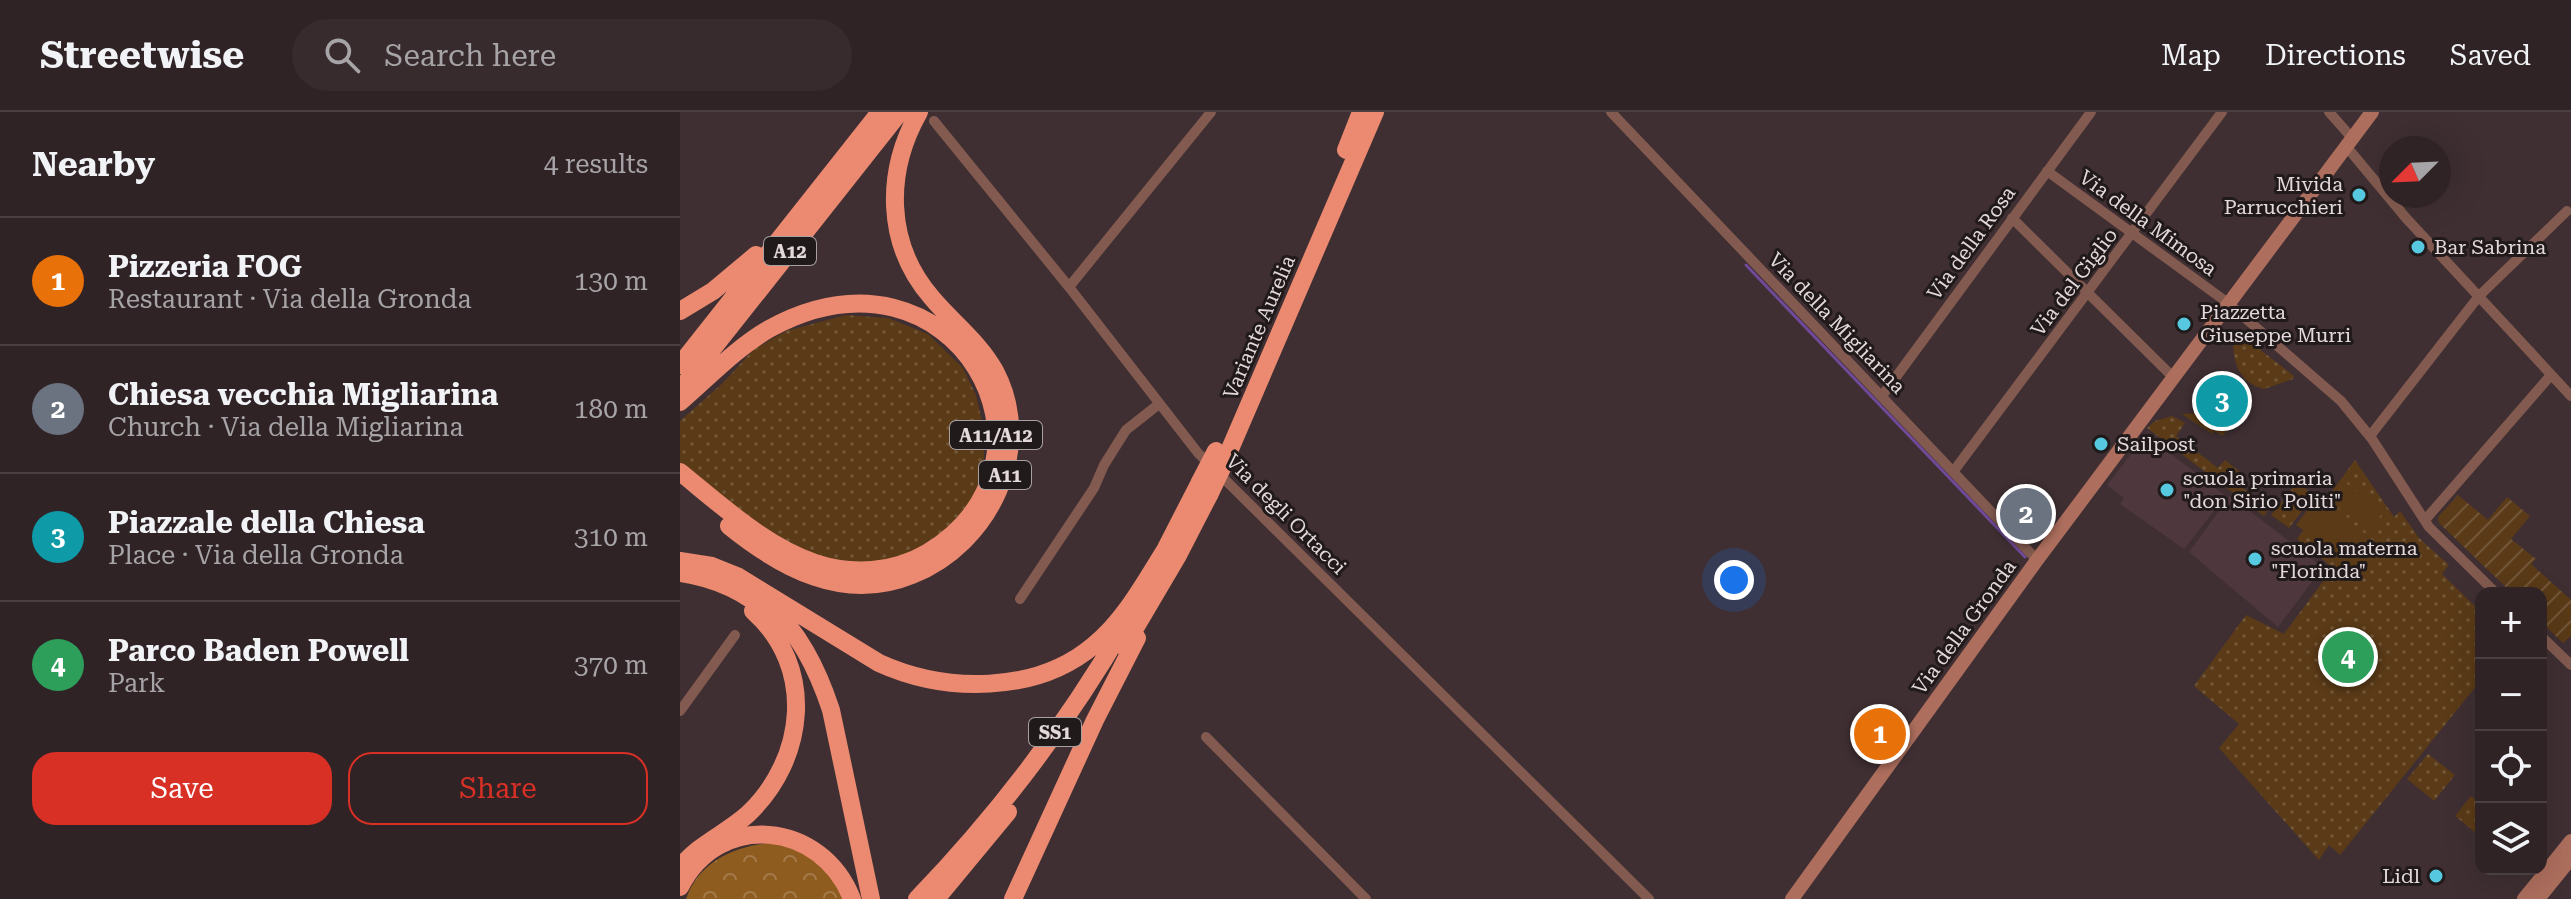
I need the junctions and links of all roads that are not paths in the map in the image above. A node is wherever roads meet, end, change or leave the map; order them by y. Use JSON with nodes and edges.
{"nodes":[{"id":1,"x":880,"y":112,"type":"edge"},
{"id":2,"x":900,"y":112,"type":"edge"},
{"id":3,"x":1211,"y":112,"type":"edge"},
{"id":4,"x":1361,"y":112,"type":"edge"},
{"id":5,"x":1375,"y":112,"type":"edge"},
{"id":6,"x":1611,"y":112,"type":"edge"},
{"id":7,"x":2091,"y":112,"type":"edge"},
{"id":8,"x":2222,"y":112,"type":"edge"},
{"id":9,"x":2329,"y":112,"type":"edge"},
{"id":10,"x":2372,"y":112,"type":"edge"},
{"id":11,"x":926,"y":117,"type":"edge"},
{"id":12,"x":2349,"y":142,"type":"junction"},
{"id":13,"x":2047,"y":171,"type":"junction"},
{"id":14,"x":2567,"y":211,"type":"dead end"},
{"id":15,"x":2012,"y":218,"type":"junction"},
{"id":16,"x":791,"y":224,"type":"junction"},
{"id":17,"x":2132,"y":234,"type":"junction"},
{"id":18,"x":1069,"y":287,"type":"junction"},
{"id":19,"x":2088,"y":292,"type":"junction"},
{"id":20,"x":2479,"y":296,"type":"junction"},
{"id":21,"x":2228,"y":303,"type":"junction"},
{"id":22,"x":680,"y":311,"type":"edge"},
{"id":23,"x":680,"y":365,"type":"edge"},
{"id":24,"x":2551,"y":375,"type":"junction"},
{"id":25,"x":2173,"y":377,"type":"junction"},
{"id":26,"x":680,"y":390,"type":"edge"},
{"id":27,"x":1882,"y":396,"type":"junction"},
{"id":28,"x":2571,"y":396,"type":"edge"},
{"id":29,"x":680,"y":402,"type":"edge"},
{"id":30,"x":1159,"y":404,"type":"junction"},
{"id":31,"x":2370,"y":436,"type":"junction"},
{"id":32,"x":680,"y":472,"type":"edge"},
{"id":33,"x":1953,"y":472,"type":"junction"},
{"id":34,"x":680,"y":487,"type":"edge"},
{"id":35,"x":1204,"y":489,"type":"junction"},
{"id":36,"x":2425,"y":520,"type":"junction"},
{"id":37,"x":1172,"y":552,"type":"junction"},
{"id":38,"x":2037,"y":560,"type":"junction"},
{"id":39,"x":680,"y":561,"type":"edge"},
{"id":40,"x":680,"y":567,"type":"edge"},
{"id":41,"x":680,"y":573,"type":"edge"},
{"id":42,"x":680,"y":580,"type":"edge"},
{"id":43,"x":2490,"y":587,"type":"edge"},
{"id":44,"x":1020,"y":599,"type":"dead end"},
{"id":45,"x":790,"y":632,"type":"junction"},
{"id":46,"x":735,"y":635,"type":"dead end"},
{"id":47,"x":2547,"y":642,"type":"edge"},
{"id":48,"x":2571,"y":665,"type":"edge"},
{"id":49,"x":680,"y":711,"type":"edge"},
{"id":50,"x":1206,"y":737,"type":"dead end"},
{"id":51,"x":2571,"y":841,"type":"edge"},
{"id":52,"x":2569,"y":864,"type":"edge"},
{"id":53,"x":680,"y":868,"type":"edge"},
{"id":54,"x":680,"y":887,"type":"edge"},
{"id":55,"x":852,"y":899,"type":"edge"},
{"id":56,"x":859,"y":899,"type":"edge"},
{"id":57,"x":871,"y":899,"type":"edge"},
{"id":58,"x":917,"y":899,"type":"edge"},
{"id":59,"x":936,"y":899,"type":"edge"},
{"id":60,"x":1013,"y":899,"type":"edge"},
{"id":61,"x":1366,"y":899,"type":"edge"},
{"id":62,"x":1649,"y":899,"type":"edge"},
{"id":63,"x":1792,"y":899,"type":"edge"},
{"id":64,"x":2524,"y":899,"type":"edge"},
{"id":65,"x":2538,"y":899,"type":"edge"}],
"edges":[{"from":1,"to":16,"type":"highway","number":"A12"},
{"from":2,"to":26,"type":"highway","number":"A12"},
{"from":3,"to":18,"type":"street"},
{"from":4,"to":35,"type":"highway","name":"Variante Aurelia","number":"SS1","bridge":true},
{"from":5,"to":35,"type":"highway","name":"Variante Aurelia","number":"SS1","bridge":true},
{"from":6,"to":27,"type":"street","name":"Via della Migliarina"},
{"from":7,"to":13,"type":"street","name":"Via della Rosa"},
{"from":8,"to":17,"type":"street","name":"Via del Giglio"},
{"from":9,"to":12,"type":"street"},
{"from":10,"to":12,"type":"street","name":"Via della Gronda"},
{"from":11,"to":18,"type":"street","name":"Via degli Ortacci"},
{"from":11,"to":34,"type":"highway","number":"A11"},
{"from":12,"to":20,"type":"street"},
{"from":12,"to":21,"type":"street","name":"Via della Gronda"},
{"from":13,"to":15,"type":"street","name":"Via della Rosa"},
{"from":13,"to":17,"type":"street","name":"Via della Mimosa"},
{"from":14,"to":20,"type":"street"},
{"from":15,"to":19,"type":"street"},
{"from":15,"to":27,"type":"street","name":"Via della Rosa"},
{"from":16,"to":22,"type":"highway"},
{"from":16,"to":23,"type":"highway","number":"A12"},
{"from":17,"to":19,"type":"street","name":"Via del Giglio"},
{"from":17,"to":21,"type":"street","name":"Via della Mimosa"},
{"from":18,"to":30,"type":"street","name":"Via degli Ortacci"},
{"from":19,"to":25,"type":"street"},
{"from":19,"to":33,"type":"street","name":"Via del Giglio"},
{"from":20,"to":24,"type":"street"},
{"from":20,"to":31,"type":"street"},
{"from":21,"to":25,"type":"street","name":"Via della Gronda"},
{"from":21,"to":31,"type":"street","name":"Via della Mimosa"},
{"from":24,"to":28,"type":"street"},
{"from":24,"to":36,"type":"street"},
{"from":25,"to":38,"type":"street","name":"Via della Gronda"},
{"from":27,"to":33,"type":"street","name":"Via della Migliarina"},
{"from":29,"to":32,"type":"highway","number":"A11/A12"},
{"from":30,"to":44,"type":"street"},
{"from":30,"to":62,"type":"street","name":"Via degli Ortacci"},
{"from":31,"to":36,"type":"street","name":"Via della Mimosa"},
{"from":33,"to":38,"type":"street","name":"Via della Migliarina"},
{"from":35,"to":37,"type":"highway","name":"Variante Aurelia","number":"SS1"},
{"from":36,"to":43,"type":"street","name":"Via della Mimosa"},
{"from":37,"to":45,"type":"highway"},
{"from":37,"to":58,"type":"highway","number":"SS1"},
{"from":37,"to":59,"type":"highway","number":"SS1"},
{"from":37,"to":60,"type":"highway"},
{"from":38,"to":63,"type":"street","name":"Via della Gronda"},
{"from":39,"to":45,"type":"highway"},
{"from":40,"to":45,"type":"highway"},
{"from":41,"to":45,"type":"highway"},
{"from":42,"to":45,"type":"highway"},
{"from":45,"to":53,"type":"highway"},
{"from":45,"to":56,"type":"highway"},
{"from":45,"to":57,"type":"highway"},
{"from":46,"to":49,"type":"street"},
{"from":47,"to":48,"type":"street"},
{"from":50,"to":61,"type":"street"},
{"from":51,"to":64,"type":"street"},
{"from":52,"to":65,"type":"street"},
{"from":54,"to":55,"type":"highway"}]}
